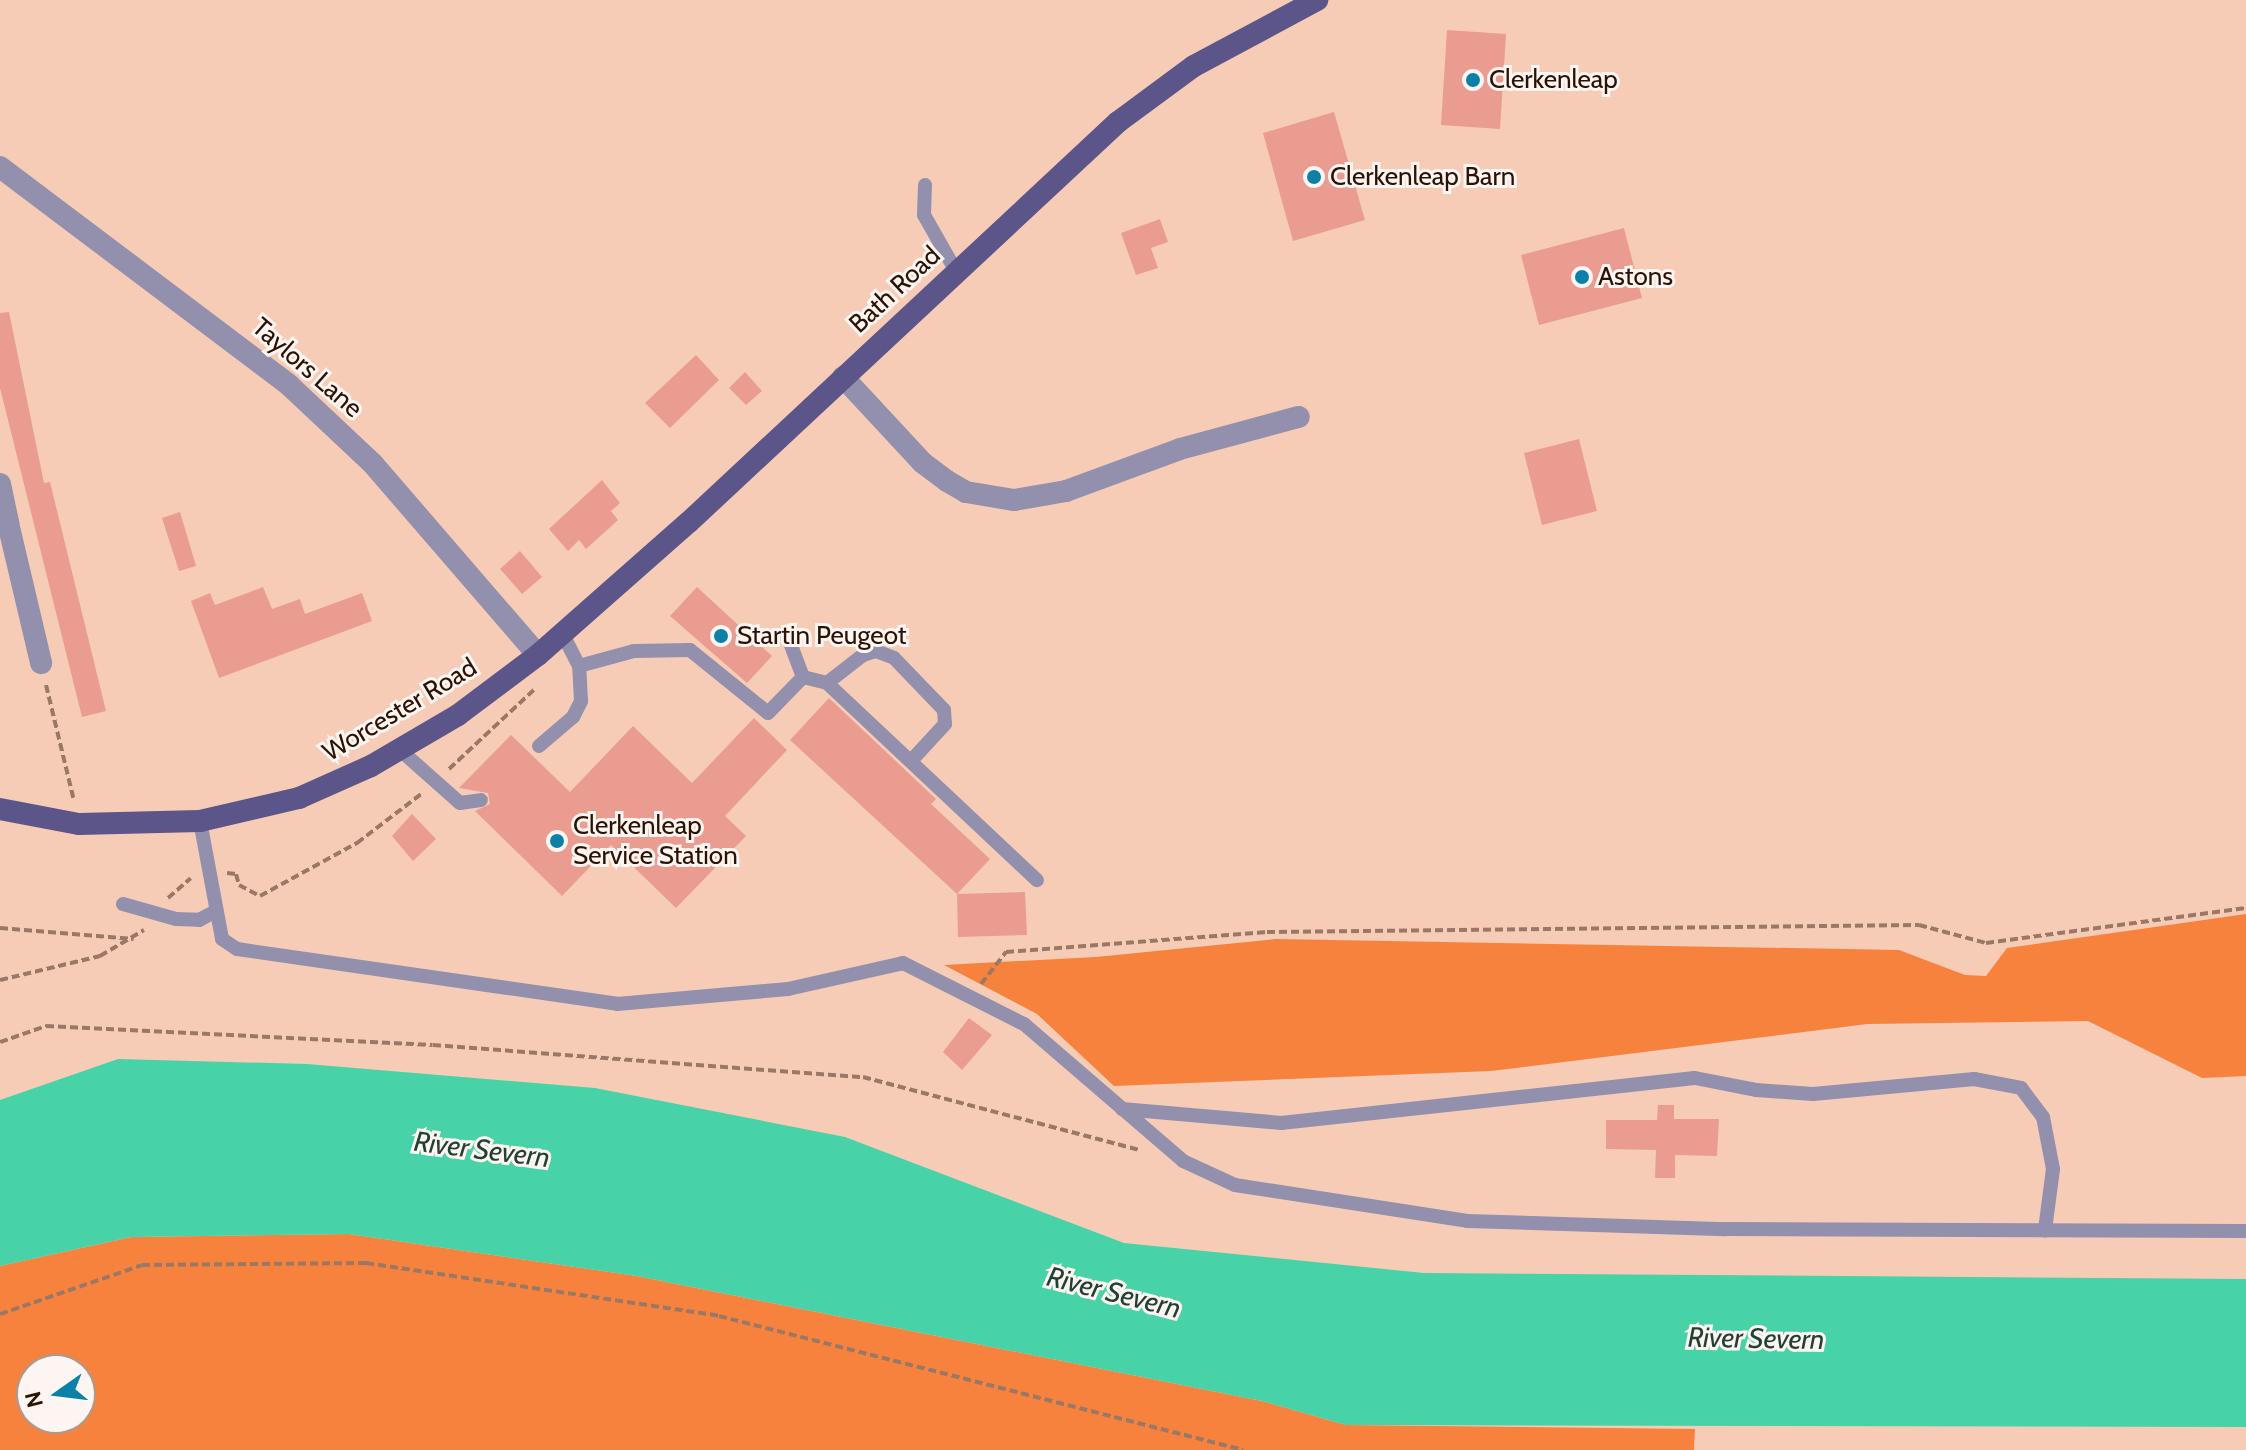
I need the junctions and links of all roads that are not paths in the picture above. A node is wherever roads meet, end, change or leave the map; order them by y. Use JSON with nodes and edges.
{"nodes":[{"id":1,"x":1317,"y":0,"type":"edge"},
{"id":2,"x":0,"y":167,"type":"edge"},
{"id":3,"x":925,"y":185,"type":"dead end"},
{"id":4,"x":956,"y":271,"type":"junction"},
{"id":5,"x":843,"y":377,"type":"junction"},
{"id":6,"x":1299,"y":417,"type":"dead end"},
{"id":7,"x":0,"y":484,"type":"edge"},
{"id":8,"x":4,"y":524,"type":"edge"},
{"id":9,"x":786,"y":632,"type":"dead end"},
{"id":10,"x":562,"y":633,"type":"junction"},
{"id":11,"x":538,"y":655,"type":"junction"},
{"id":12,"x":41,"y":663,"type":"road end"},
{"id":13,"x":579,"y":666,"type":"junction"},
{"id":14,"x":803,"y":677,"type":"junction"},
{"id":15,"x":827,"y":683,"type":"junction"},
{"id":16,"x":539,"y":746,"type":"dead end"},
{"id":17,"x":399,"y":749,"type":"junction"},
{"id":18,"x":911,"y":761,"type":"junction"},
{"id":19,"x":481,"y":800,"type":"dead end"},
{"id":20,"x":0,"y":809,"type":"edge"},
{"id":21,"x":200,"y":821,"type":"junction"},
{"id":22,"x":1037,"y":880,"type":"dead end"},
{"id":23,"x":123,"y":904,"type":"dead end"},
{"id":24,"x":216,"y":911,"type":"junction"},
{"id":25,"x":1122,"y":1109,"type":"junction"},
{"id":26,"x":2045,"y":1230,"type":"junction"},
{"id":27,"x":2245,"y":1231,"type":"edge"}],
"edges":[{"from":1,"to":4,"type":"main road","name":"Bath Road"},
{"from":2,"to":11,"type":"street","name":"Taylors Lane"},
{"from":3,"to":4,"type":"lane"},
{"from":4,"to":5,"type":"main road","name":"Bath Road"},
{"from":5,"to":6,"type":"street"},
{"from":5,"to":10,"type":"main road","name":"Bath Road"},
{"from":7,"to":8,"type":"street"},
{"from":8,"to":12,"type":"street"},
{"from":9,"to":14,"type":"lane"},
{"from":10,"to":11,"type":"main road","name":"Bath Road"},
{"from":10,"to":13,"type":"lane"},
{"from":11,"to":17,"type":"main road","name":"Worcester Road"},
{"from":13,"to":14,"type":"lane"},
{"from":13,"to":16,"type":"lane"},
{"from":14,"to":15,"type":"lane"},
{"from":15,"to":18,"type":"lane"},
{"from":15,"to":18,"type":"lane"},
{"from":17,"to":19,"type":"lane"},
{"from":17,"to":21,"type":"main road","name":"Worcester Road"},
{"from":18,"to":22,"type":"lane"},
{"from":20,"to":21,"type":"main road","name":"Worcester Road"},
{"from":21,"to":24,"type":"lane"},
{"from":23,"to":24,"type":"lane"},
{"from":24,"to":25,"type":"lane"},
{"from":25,"to":26,"type":"lane"},
{"from":25,"to":26,"type":"lane"},
{"from":26,"to":27,"type":"lane"}]}
